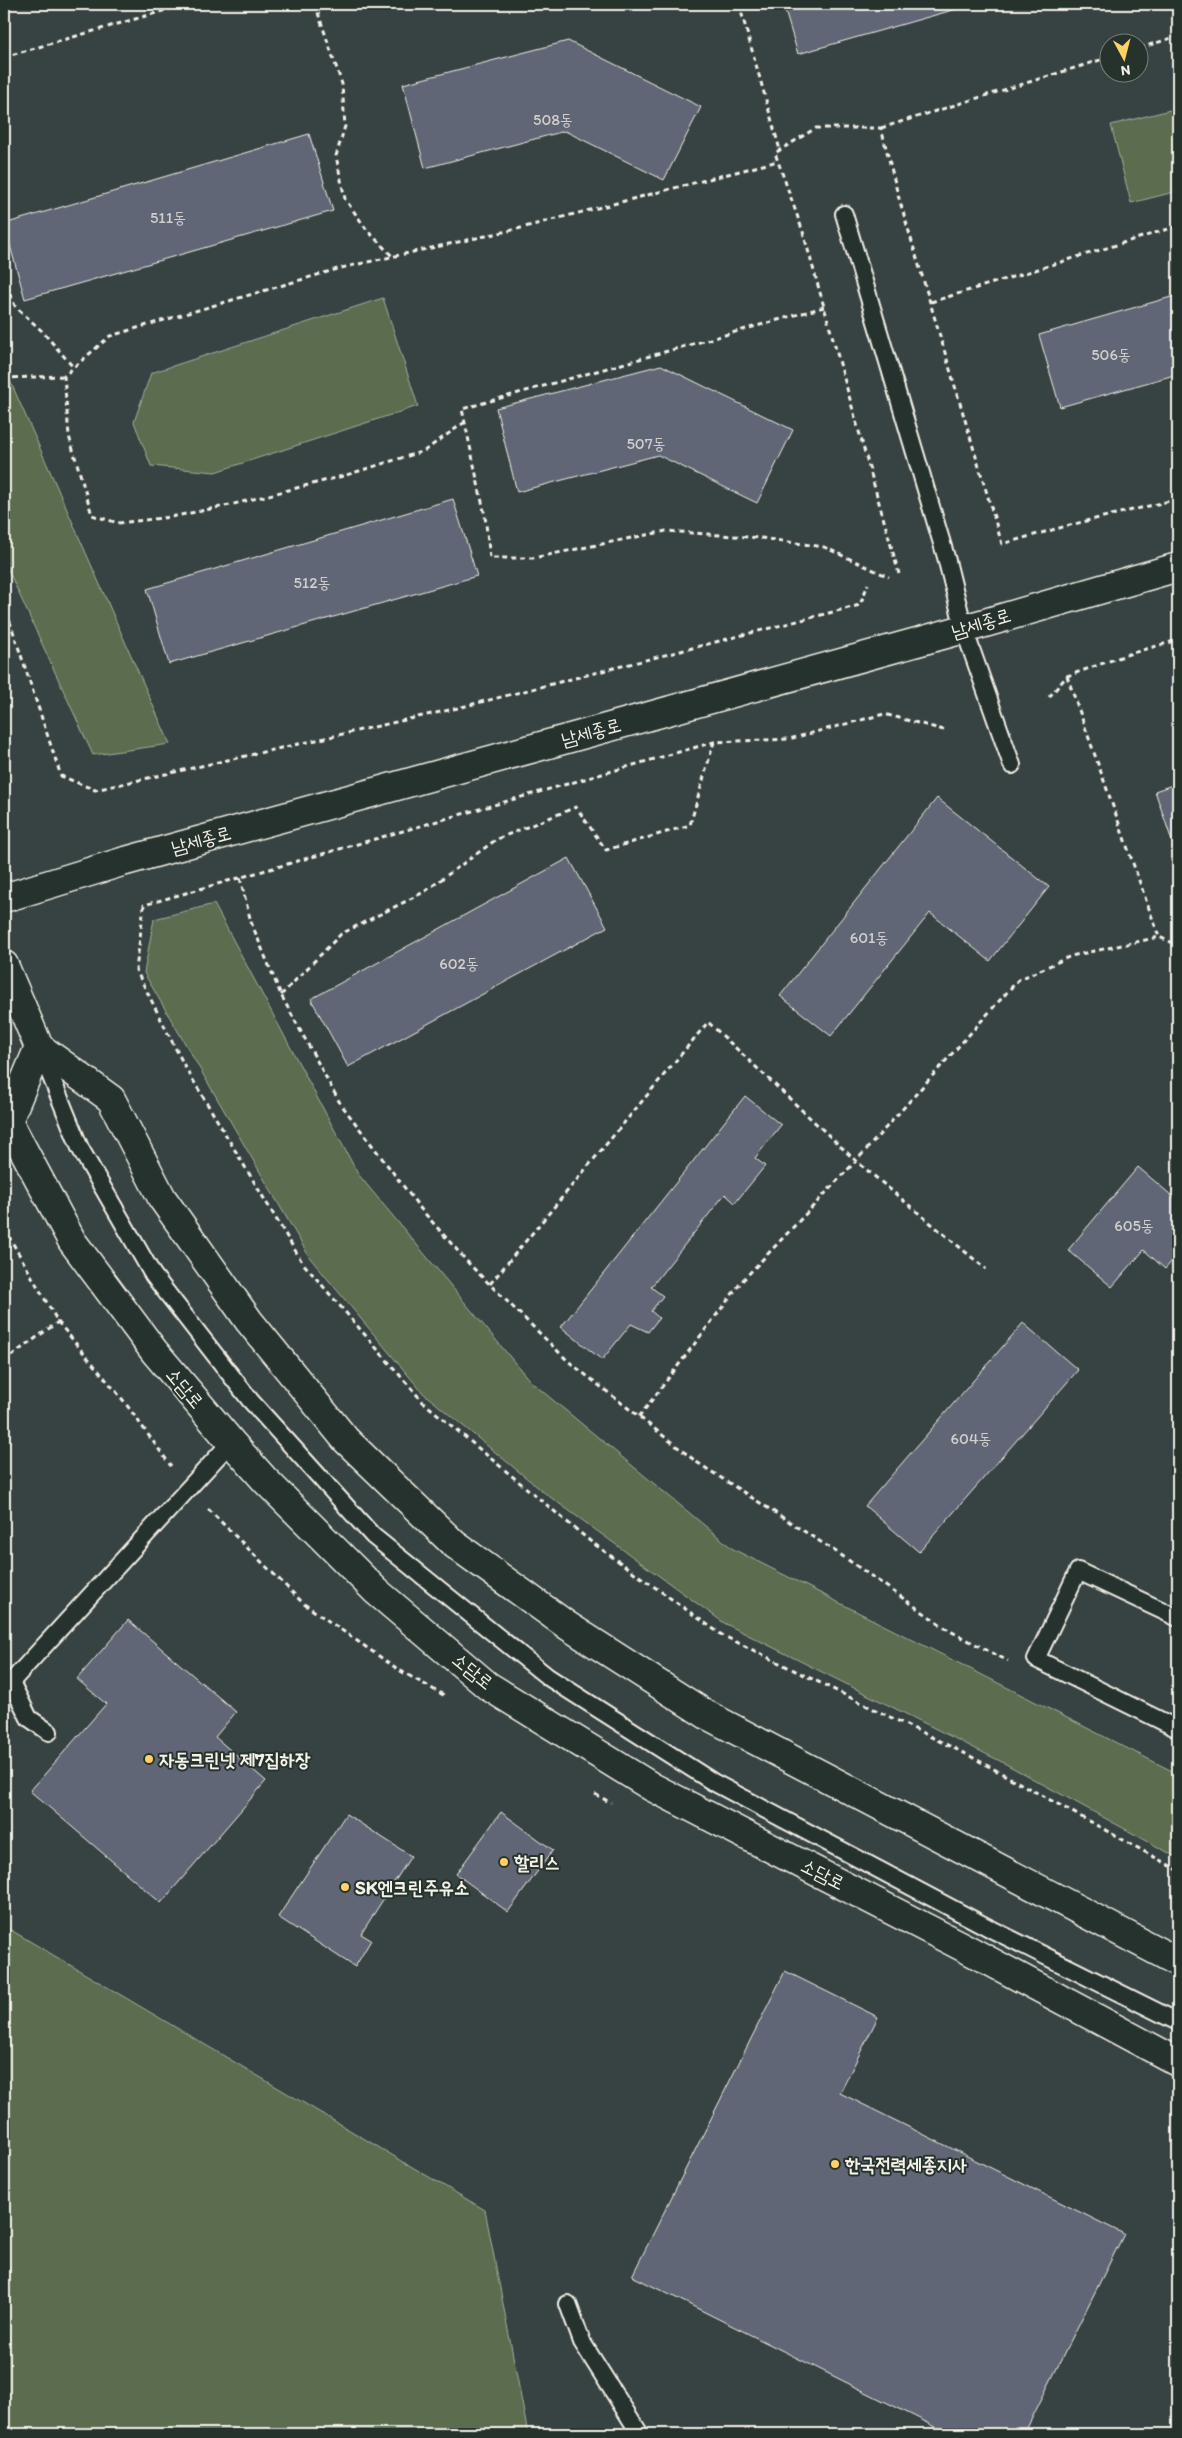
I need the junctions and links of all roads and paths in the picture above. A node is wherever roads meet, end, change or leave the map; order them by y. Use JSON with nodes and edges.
{"nodes":[{"id":1,"x":187,"y":4,"type":"edge"},
{"id":2,"x":315,"y":4,"type":"edge"},
{"id":3,"x":739,"y":4,"type":"edge"},
{"id":4,"x":1178,"y":36,"type":"edge"},
{"id":5,"x":1150,"y":45,"type":"edge"},
{"id":6,"x":4,"y":57,"type":"edge"},
{"id":7,"x":1100,"y":60,"type":"edge"},
{"id":8,"x":881,"y":128,"type":"dead end"},
{"id":9,"x":780,"y":150,"type":"dead end"},
{"id":10,"x":778,"y":161,"type":"dead end"},
{"id":11,"x":844,"y":214,"type":"dead end"},
{"id":12,"x":1178,"y":226,"type":"edge"},
{"id":13,"x":392,"y":256,"type":"junction"},
{"id":14,"x":4,"y":277,"type":"edge"},
{"id":15,"x":931,"y":302,"type":"dead end"},
{"id":16,"x":824,"y":307,"type":"dead end"},
{"id":17,"x":74,"y":368,"type":"junction"},
{"id":18,"x":64,"y":376,"type":"junction"},
{"id":19,"x":4,"y":378,"type":"edge"},
{"id":20,"x":465,"y":422,"type":"junction"},
{"id":21,"x":1178,"y":499,"type":"edge"},
{"id":22,"x":1002,"y":544,"type":"dead end"},
{"id":23,"x":1178,"y":567,"type":"edge"},
{"id":24,"x":889,"y":577,"type":"dead end"},
{"id":25,"x":868,"y":584,"type":"dead end"},
{"id":26,"x":4,"y":604,"type":"edge"},
{"id":27,"x":964,"y":629,"type":"junction"},
{"id":28,"x":1178,"y":640,"type":"edge"},
{"id":29,"x":1067,"y":676,"type":"junction"},
{"id":30,"x":1049,"y":697,"type":"dead end"},
{"id":31,"x":944,"y":730,"type":"dead end"},
{"id":32,"x":714,"y":742,"type":"junction"},
{"id":33,"x":1012,"y":765,"type":"dead end"},
{"id":34,"x":240,"y":878,"type":"junction"},
{"id":35,"x":4,"y":898,"type":"edge"},
{"id":36,"x":1159,"y":938,"type":"junction"},
{"id":37,"x":1178,"y":945,"type":"edge"},
{"id":38,"x":4,"y":965,"type":"edge"},
{"id":39,"x":281,"y":994,"type":"junction"},
{"id":40,"x":39,"y":1046,"type":"junction"},
{"id":41,"x":856,"y":1161,"type":"junction"},
{"id":42,"x":986,"y":1269,"type":"dead end"},
{"id":43,"x":490,"y":1284,"type":"junction"},
{"id":44,"x":58,"y":1322,"type":"dead end"},
{"id":45,"x":4,"y":1361,"type":"edge"},
{"id":46,"x":639,"y":1417,"type":"junction"},
{"id":47,"x":231,"y":1442,"type":"junction"},
{"id":48,"x":1178,"y":1618,"type":"edge"},
{"id":49,"x":1009,"y":1662,"type":"dead end"},
{"id":50,"x":1178,"y":1729,"type":"edge"},
{"id":51,"x":49,"y":1732,"type":"dead end"},
{"id":52,"x":1178,"y":1870,"type":"edge"},
{"id":53,"x":1178,"y":1962,"type":"edge"},
{"id":54,"x":1178,"y":2022,"type":"edge"},
{"id":55,"x":1178,"y":2062,"type":"edge"},
{"id":56,"x":568,"y":2304,"type":"dead end"},
{"id":57,"x":640,"y":2434,"type":"edge"}],
"edges":[{"from":1,"to":6,"type":"path"},
{"from":2,"to":13,"type":"path"},
{"from":3,"to":9,"type":"path"},
{"from":4,"to":5,"type":"path"},
{"from":7,"to":8,"type":"path"},
{"from":10,"to":13,"type":"path"},
{"from":11,"to":27,"type":"lane"},
{"from":12,"to":15,"type":"path"},
{"from":13,"to":17,"type":"path"},
{"from":14,"to":17,"type":"path"},
{"from":16,"to":20,"type":"path"},
{"from":17,"to":18,"type":"path"},
{"from":18,"to":19,"type":"path"},
{"from":18,"to":20,"type":"path"},
{"from":20,"to":24,"type":"path"},
{"from":21,"to":22,"type":"path"},
{"from":23,"to":27,"type":"street","name":"남세종로"},
{"from":25,"to":26,"type":"path"},
{"from":27,"to":33,"type":"lane"},
{"from":27,"to":35,"type":"street","name":"남세종로"},
{"from":28,"to":29,"type":"path"},
{"from":29,"to":30,"type":"path"},
{"from":29,"to":36,"type":"path"},
{"from":31,"to":32,"type":"path"},
{"from":32,"to":34,"type":"path"},
{"from":32,"to":39,"type":"path"},
{"from":34,"to":39,"type":"path"},
{"from":34,"to":52,"type":"path"},
{"from":36,"to":37,"type":"path"},
{"from":36,"to":41,"type":"path"},
{"from":38,"to":40,"type":"street"},
{"from":39,"to":43,"type":"path"},
{"from":40,"to":47,"type":"street","name":"소담로"},
{"from":40,"to":53,"type":"street"},
{"from":40,"to":54,"type":"lane"},
{"from":41,"to":42,"type":"path"},
{"from":41,"to":43,"type":"path"},
{"from":41,"to":46,"type":"path"},
{"from":43,"to":46,"type":"path"},
{"from":44,"to":45,"type":"path"},
{"from":46,"to":49,"type":"path"},
{"from":47,"to":51,"type":"lane"},
{"from":47,"to":55,"type":"street","name":"소담로"},
{"from":48,"to":50,"type":"lane"},
{"from":56,"to":57,"type":"lane"}]}
